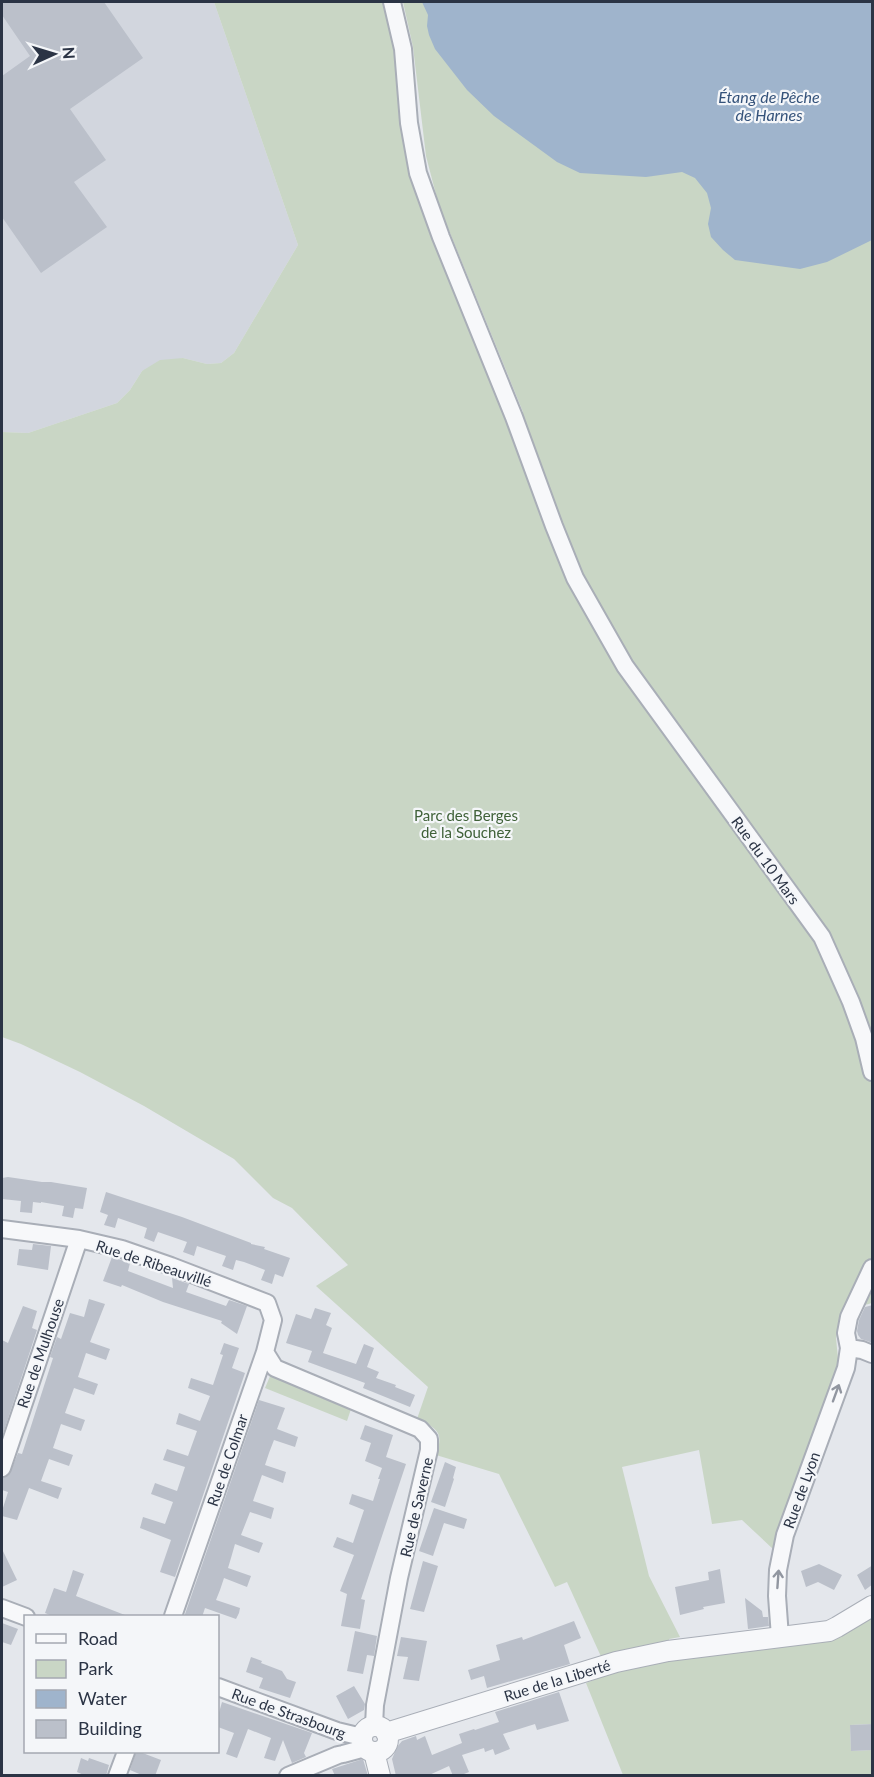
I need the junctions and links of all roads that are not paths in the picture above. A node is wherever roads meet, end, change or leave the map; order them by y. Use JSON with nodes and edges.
{"nodes":[{"id":1,"x":392,"y":2,"type":"edge"},
{"id":2,"x":873,"y":1072,"type":"edge"},
{"id":3,"x":2,"y":1229,"type":"edge"},
{"id":4,"x":79,"y":1239,"type":"junction"},
{"id":5,"x":873,"y":1268,"type":"edge"},
{"id":6,"x":267,"y":1303,"type":"joint"},
{"id":7,"x":849,"y":1348,"type":"junction"},
{"id":8,"x":265,"y":1352,"type":"junction"},
{"id":9,"x":873,"y":1354,"type":"edge"},
{"id":10,"x":2,"y":1468,"type":"edge"},
{"id":11,"x":873,"y":1606,"type":"edge"},
{"id":12,"x":2,"y":1608,"type":"edge"},
{"id":13,"x":174,"y":1615,"type":"edge"},
{"id":14,"x":24,"y":1616,"type":"edge"},
{"id":15,"x":780,"y":1637,"type":"junction"},
{"id":16,"x":219,"y":1687,"type":"edge"},
{"id":17,"x":368,"y":1738,"type":"junction"},
{"id":18,"x":126,"y":1753,"type":"edge"},
{"id":19,"x":117,"y":1776,"type":"edge"},
{"id":20,"x":288,"y":1776,"type":"edge"},
{"id":21,"x":380,"y":1776,"type":"edge"}],
"edges":[{"from":1,"to":2,"type":"street","name":"Rue du 10 Mars"},
{"from":3,"to":4,"type":"street","name":"Rue de Ribeauvillé"},
{"from":4,"to":6,"type":"street","name":"Rue de Ribeauvillé"},
{"from":4,"to":10,"type":"street","name":"Rue de Mulhouse"},
{"from":5,"to":7,"type":"street"},
{"from":6,"to":8,"type":"street","name":"Rue de Colmar"},
{"from":7,"to":9,"type":"street"},
{"from":15,"to":7,"type":"street","name":"Rue de Lyon","one_way":true},
{"from":8,"to":13,"type":"street","name":"Rue de Colmar"},
{"from":8,"to":17,"type":"street","name":"Rue de Saverne"},
{"from":11,"to":15,"type":"street","name":"Rue de la Liberté"},
{"from":12,"to":14,"type":"street"},
{"from":15,"to":17,"type":"street","name":"Rue de la Liberté"},
{"from":16,"to":17,"type":"street","name":"Rue de Strasbourg"},
{"from":17,"to":20,"type":"street"},
{"from":17,"to":21,"type":"street"},
{"from":18,"to":19,"type":"street"}]}
